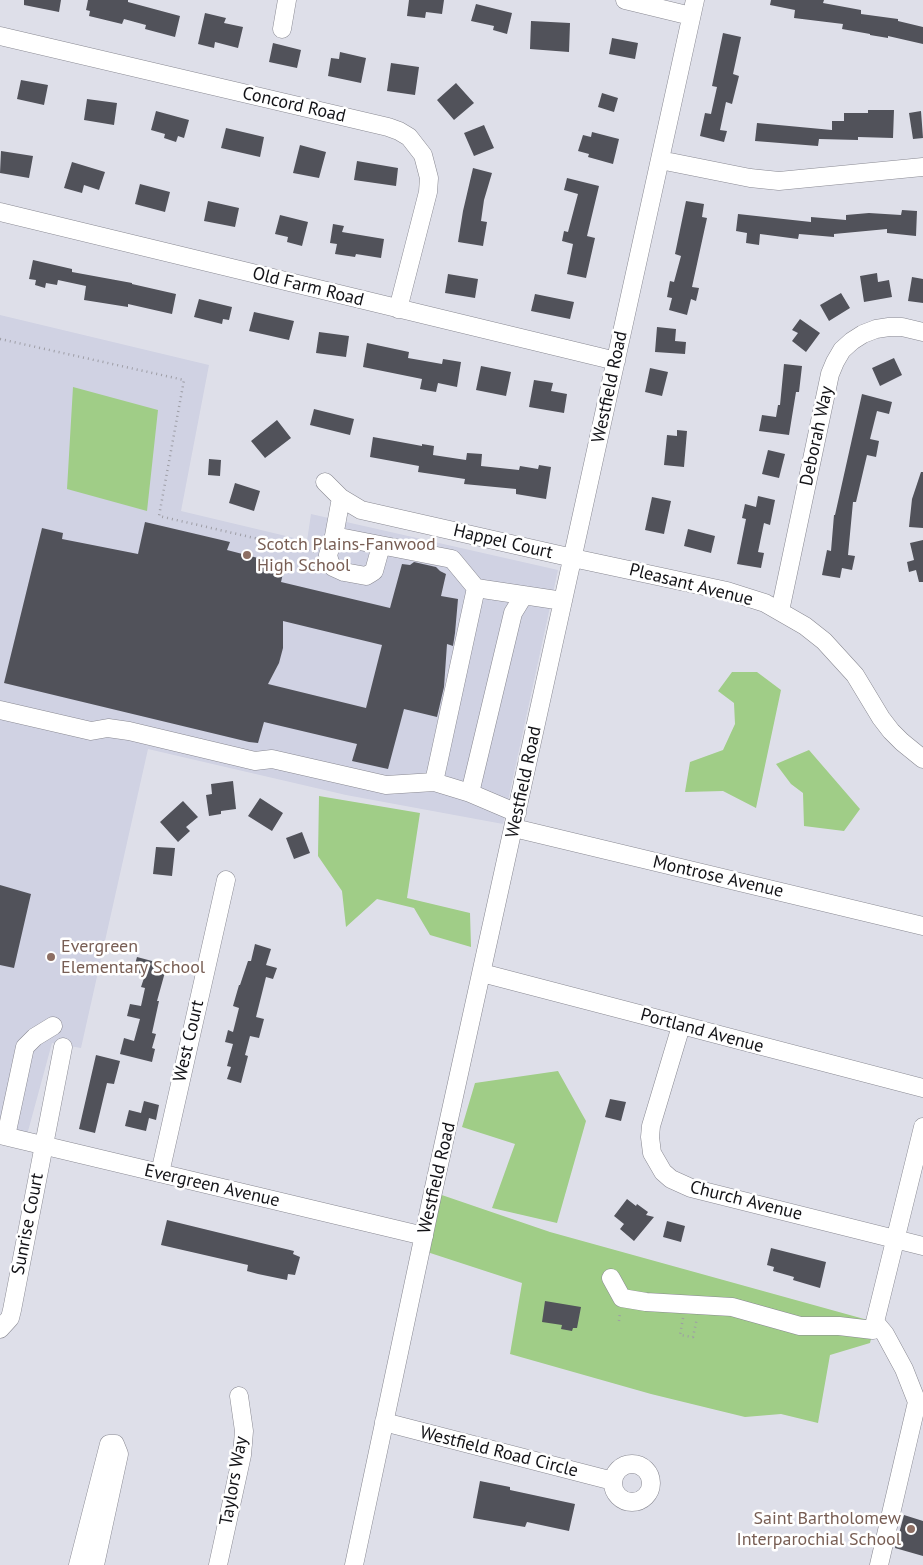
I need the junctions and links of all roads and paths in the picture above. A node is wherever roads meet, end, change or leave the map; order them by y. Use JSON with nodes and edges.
{"nodes":[{"id":1,"x":287,"y":0,"type":"edge"},
{"id":2,"x":626,"y":0,"type":"edge"},
{"id":3,"x":693,"y":8,"type":"edge"},
{"id":4,"x":282,"y":29,"type":"dead end"},
{"id":5,"x":0,"y":36,"type":"edge"},
{"id":6,"x":660,"y":160,"type":"junction"},
{"id":7,"x":923,"y":167,"type":"edge"},
{"id":8,"x":0,"y":212,"type":"edge"},
{"id":9,"x":398,"y":309,"type":"junction"},
{"id":10,"x":923,"y":332,"type":"edge"},
{"id":11,"x":0,"y":339,"type":"edge"},
{"id":12,"x":616,"y":362,"type":"junction"},
{"id":13,"x":325,"y":482,"type":"dead end"},
{"id":14,"x":341,"y":498,"type":"junction"},
{"id":15,"x":334,"y":536,"type":"junction"},
{"id":16,"x":382,"y":546,"type":"junction"},
{"id":17,"x":328,"y":555,"type":"junction"},
{"id":18,"x":573,"y":558,"type":"junction"},
{"id":19,"x":476,"y":588,"type":"junction"},
{"id":20,"x":524,"y":595,"type":"junction"},
{"id":21,"x":563,"y":601,"type":"junction"},
{"id":22,"x":780,"y":611,"type":"junction"},
{"id":23,"x":0,"y":710,"type":"edge"},
{"id":24,"x":923,"y":759,"type":"edge"},
{"id":25,"x":434,"y":782,"type":"junction"},
{"id":26,"x":470,"y":793,"type":"junction"},
{"id":27,"x":515,"y":821,"type":"junction"},
{"id":28,"x":226,"y":880,"type":"dead end"},
{"id":29,"x":923,"y":926,"type":"edge"},
{"id":30,"x":482,"y":973,"type":"junction"},
{"id":31,"x":54,"y":1026,"type":"dead end"},
{"id":32,"x":681,"y":1026,"type":"junction"},
{"id":33,"x":63,"y":1047,"type":"dead end"},
{"id":34,"x":923,"y":1088,"type":"edge"},
{"id":35,"x":923,"y":1127,"type":"edge"},
{"id":36,"x":3,"y":1136,"type":"edge"},
{"id":37,"x":43,"y":1145,"type":"junction"},
{"id":38,"x":160,"y":1173,"type":"junction"},
{"id":39,"x":424,"y":1236,"type":"junction"},
{"id":40,"x":896,"y":1239,"type":"junction"},
{"id":41,"x":923,"y":1246,"type":"edge"},
{"id":42,"x":611,"y":1278,"type":"dead end"},
{"id":43,"x":696,"y":1313,"type":"junction"},
{"id":44,"x":684,"y":1315,"type":"dead end"},
{"id":45,"x":874,"y":1326,"type":"junction"},
{"id":46,"x":0,"y":1329,"type":"edge"},
{"id":47,"x":239,"y":1396,"type":"dead end"},
{"id":48,"x":384,"y":1422,"type":"junction"},
{"id":49,"x":613,"y":1481,"type":"dead end"},
{"id":50,"x":78,"y":1565,"type":"edge"},
{"id":51,"x":95,"y":1565,"type":"edge"},
{"id":52,"x":218,"y":1565,"type":"edge"},
{"id":53,"x":354,"y":1565,"type":"edge"},
{"id":54,"x":879,"y":1565,"type":"edge"}],
"edges":[{"from":1,"to":4,"type":"street"},
{"from":2,"to":3,"type":"street"},
{"from":3,"to":6,"type":"street","name":"Westfield Road"},
{"from":5,"to":9,"type":"street","name":"Concord Road"},
{"from":6,"to":7,"type":"street"},
{"from":6,"to":12,"type":"street","name":"Westfield Road"},
{"from":8,"to":9,"type":"street","name":"Old Farm Road"},
{"from":9,"to":12,"type":"street","name":"Old Farm Road"},
{"from":10,"to":22,"type":"street","name":"Deborah Way"},
{"from":11,"to":17,"type":"path"},
{"from":12,"to":18,"type":"street","name":"Westfield Road"},
{"from":13,"to":14,"type":"street","name":"Happel Court"},
{"from":14,"to":15,"type":"street"},
{"from":14,"to":18,"type":"street","name":"Happel Court"},
{"from":15,"to":16,"type":"street"},
{"from":15,"to":17,"type":"street"},
{"from":16,"to":17,"type":"street"},
{"from":16,"to":19,"type":"street"},
{"from":18,"to":21,"type":"street","name":"Westfield Road"},
{"from":18,"to":22,"type":"street","name":"Pleasant Avenue"},
{"from":19,"to":20,"type":"street"},
{"from":19,"to":25,"type":"street"},
{"from":20,"to":21,"type":"street"},
{"from":20,"to":26,"type":"street"},
{"from":21,"to":27,"type":"street","name":"Westfield Road"},
{"from":22,"to":24,"type":"street","name":"Pleasant Avenue"},
{"from":23,"to":25,"type":"street"},
{"from":25,"to":26,"type":"street","name":"Montrose Avenue"},
{"from":26,"to":27,"type":"street","name":"Montrose Avenue"},
{"from":27,"to":29,"type":"street","name":"Montrose Avenue"},
{"from":27,"to":30,"type":"street","name":"Westfield Road"},
{"from":28,"to":38,"type":"street","name":"West Court"},
{"from":30,"to":32,"type":"street","name":"Portland Avenue"},
{"from":30,"to":39,"type":"street","name":"Westfield Road"},
{"from":31,"to":36,"type":"street"},
{"from":32,"to":34,"type":"street","name":"Portland Avenue"},
{"from":32,"to":40,"type":"street","name":"Church Avenue"},
{"from":33,"to":37,"type":"street","name":"Sunrise Court"},
{"from":35,"to":40,"type":"street"},
{"from":36,"to":37,"type":"street","name":"Evergreen Avenue"},
{"from":37,"to":38,"type":"street","name":"Evergreen Avenue"},
{"from":37,"to":46,"type":"street","name":"Sunrise Court"},
{"from":38,"to":39,"type":"street","name":"Evergreen Avenue"},
{"from":39,"to":48,"type":"street","name":"Westfield Road"},
{"from":40,"to":41,"type":"street","name":"Church Avenue"},
{"from":40,"to":45,"type":"street"},
{"from":42,"to":43,"type":"street"},
{"from":43,"to":44,"type":"path"},
{"from":43,"to":45,"type":"street"},
{"from":45,"to":54,"type":"street"},
{"from":47,"to":52,"type":"street","name":"Taylors Way"},
{"from":48,"to":49,"type":"street","name":"Westfield Road Circle"},
{"from":48,"to":53,"type":"street","name":"Westfield Road"},
{"from":50,"to":51,"type":"street"}]}
